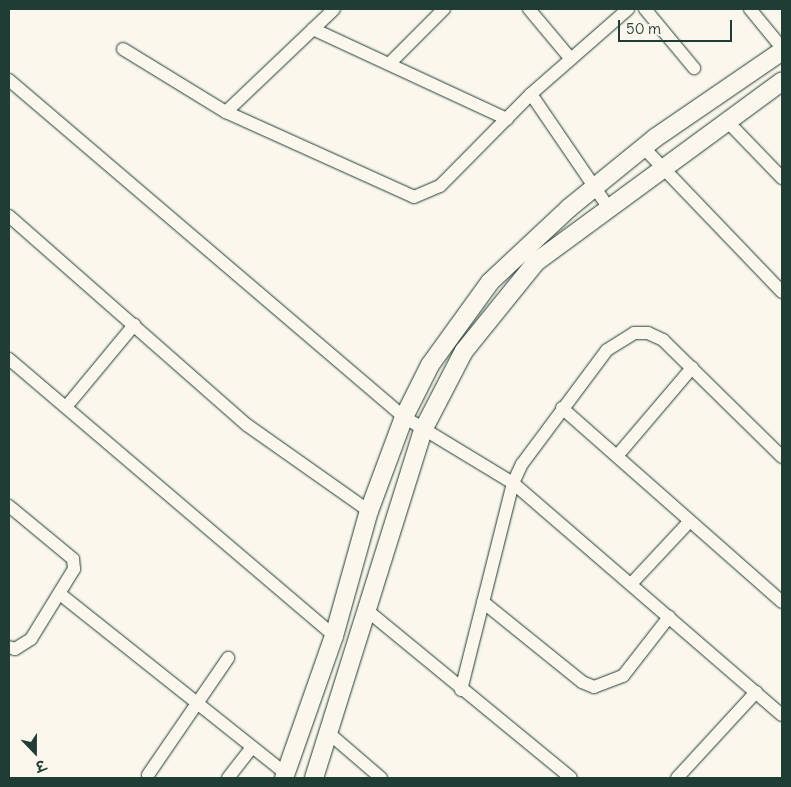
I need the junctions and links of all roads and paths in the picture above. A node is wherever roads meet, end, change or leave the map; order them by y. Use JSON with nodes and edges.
{"nodes":[{"id":1,"x":334,"y":9,"type":"edge"},
{"id":2,"x":444,"y":9,"type":"edge"},
{"id":3,"x":529,"y":9,"type":"edge"},
{"id":4,"x":628,"y":9,"type":"edge"},
{"id":5,"x":645,"y":9,"type":"edge"},
{"id":6,"x":750,"y":9,"type":"edge"},
{"id":7,"x":313,"y":29,"type":"junction"},
{"id":8,"x":123,"y":49,"type":"dead end"},
{"id":9,"x":782,"y":49,"type":"edge"},
{"id":10,"x":571,"y":59,"type":"junction"},
{"id":11,"x":389,"y":64,"type":"junction"},
{"id":12,"x":694,"y":68,"type":"dead end"},
{"id":13,"x":9,"y":80,"type":"edge"},
{"id":14,"x":782,"y":81,"type":"edge"},
{"id":15,"x":531,"y":94,"type":"junction"},
{"id":16,"x":226,"y":112,"type":"junction"},
{"id":17,"x":507,"y":119,"type":"junction"},
{"id":18,"x":726,"y":120,"type":"junction"},
{"id":19,"x":643,"y":147,"type":"junction"},
{"id":20,"x":662,"y":166,"type":"junction"},
{"id":21,"x":782,"y":178,"type":"edge"},
{"id":22,"x":593,"y":188,"type":"junction"},
{"id":23,"x":608,"y":207,"type":"junction"},
{"id":24,"x":9,"y":216,"type":"edge"},
{"id":25,"x":782,"y":292,"type":"edge"},
{"id":26,"x":134,"y":325,"type":"junction"},
{"id":27,"x":9,"y":359,"type":"edge"},
{"id":28,"x":692,"y":368,"type":"junction"},
{"id":29,"x":66,"y":407,"type":"junction"},
{"id":30,"x":562,"y":408,"type":"junction"},
{"id":31,"x":404,"y":417,"type":"junction"},
{"id":32,"x":423,"y":430,"type":"junction"},
{"id":33,"x":617,"y":456,"type":"junction"},
{"id":34,"x":782,"y":457,"type":"edge"},
{"id":35,"x":513,"y":483,"type":"junction"},
{"id":36,"x":9,"y":506,"type":"edge"},
{"id":37,"x":368,"y":511,"type":"junction"},
{"id":38,"x":690,"y":520,"type":"junction"},
{"id":39,"x":631,"y":584,"type":"junction"},
{"id":40,"x":60,"y":594,"type":"junction"},
{"id":41,"x":483,"y":602,"type":"junction"},
{"id":42,"x":782,"y":602,"type":"edge"},
{"id":43,"x":369,"y":612,"type":"junction"},
{"id":44,"x":669,"y":617,"type":"junction"},
{"id":45,"x":334,"y":636,"type":"junction"},
{"id":46,"x":9,"y":647,"type":"edge"},
{"id":47,"x":228,"y":658,"type":"dead end"},
{"id":48,"x":461,"y":690,"type":"junction"},
{"id":49,"x":756,"y":692,"type":"junction"},
{"id":50,"x":197,"y":703,"type":"junction"},
{"id":51,"x":782,"y":716,"type":"edge"},
{"id":52,"x":331,"y":735,"type":"junction"},
{"id":53,"x":252,"y":747,"type":"junction"},
{"id":54,"x":148,"y":776,"type":"dead end"},
{"id":55,"x":285,"y":776,"type":"edge"},
{"id":56,"x":228,"y":778,"type":"edge"},
{"id":57,"x":314,"y":778,"type":"edge"},
{"id":58,"x":381,"y":778,"type":"edge"},
{"id":59,"x":571,"y":778,"type":"edge"},
{"id":60,"x":677,"y":778,"type":"edge"}],
"edges":[{"from":1,"to":7,"type":"street"},
{"from":2,"to":11,"type":"street"},
{"from":3,"to":10,"type":"street"},
{"from":4,"to":10,"type":"street"},
{"from":5,"to":12,"type":"street"},
{"from":6,"to":9,"type":"street"},
{"from":7,"to":11,"type":"street"},
{"from":7,"to":16,"type":"street"},
{"from":8,"to":16,"type":"street"},
{"from":9,"to":19,"type":"street"},
{"from":10,"to":15,"type":"street"},
{"from":11,"to":17,"type":"street"},
{"from":13,"to":31,"type":"street"},
{"from":14,"to":18,"type":"street"},
{"from":15,"to":17,"type":"street"},
{"from":15,"to":22,"type":"street"},
{"from":16,"to":17,"type":"street"},
{"from":18,"to":20,"type":"street"},
{"from":18,"to":21,"type":"street"},
{"from":19,"to":20,"type":"street"},
{"from":19,"to":22,"type":"street"},
{"from":20,"to":23,"type":"street"},
{"from":20,"to":25,"type":"street"},
{"from":22,"to":23,"type":"street"},
{"from":22,"to":31,"type":"street"},
{"from":23,"to":32,"type":"street"},
{"from":24,"to":26,"type":"street"},
{"from":26,"to":29,"type":"street"},
{"from":26,"to":37,"type":"street"},
{"from":27,"to":29,"type":"street"},
{"from":28,"to":30,"type":"street"},
{"from":28,"to":33,"type":"street"},
{"from":28,"to":34,"type":"street"},
{"from":29,"to":45,"type":"street"},
{"from":30,"to":33,"type":"street"},
{"from":30,"to":35,"type":"street"},
{"from":31,"to":32,"type":"street"},
{"from":31,"to":37,"type":"street"},
{"from":32,"to":35,"type":"street"},
{"from":32,"to":43,"type":"street"},
{"from":33,"to":38,"type":"street"},
{"from":35,"to":39,"type":"street"},
{"from":35,"to":41,"type":"street"},
{"from":36,"to":40,"type":"street"},
{"from":37,"to":45,"type":"street"},
{"from":38,"to":39,"type":"street"},
{"from":38,"to":42,"type":"street"},
{"from":39,"to":44,"type":"street"},
{"from":40,"to":46,"type":"street"},
{"from":40,"to":50,"type":"street"},
{"from":41,"to":44,"type":"street"},
{"from":41,"to":48,"type":"street"},
{"from":43,"to":48,"type":"street"},
{"from":43,"to":52,"type":"street"},
{"from":44,"to":49,"type":"street"},
{"from":45,"to":55,"type":"street"},
{"from":47,"to":50,"type":"street"},
{"from":48,"to":59,"type":"street"},
{"from":49,"to":51,"type":"street"},
{"from":49,"to":60,"type":"street"},
{"from":50,"to":53,"type":"street"},
{"from":50,"to":54,"type":"street"},
{"from":52,"to":57,"type":"street"},
{"from":52,"to":58,"type":"street"},
{"from":53,"to":55,"type":"street"},
{"from":53,"to":56,"type":"street"}]}
